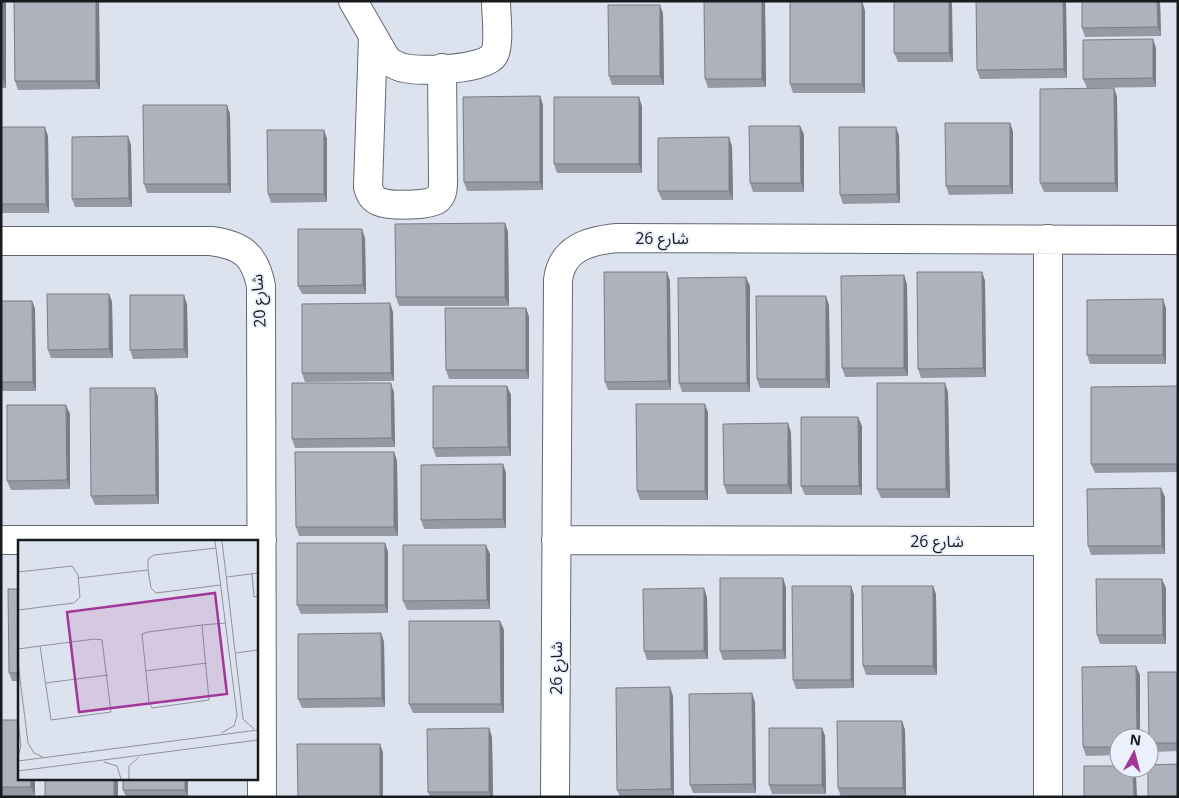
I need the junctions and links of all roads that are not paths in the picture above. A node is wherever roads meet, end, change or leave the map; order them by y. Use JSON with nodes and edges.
{"nodes":[{"id":1,"x":353,"y":1,"type":"edge"},
{"id":2,"x":496,"y":1,"type":"edge"},
{"id":3,"x":372,"y":37,"type":"junction"},
{"id":4,"x":442,"y":68,"type":"junction"},
{"id":5,"x":1048,"y":239,"type":"junction"},
{"id":6,"x":1178,"y":240,"type":"edge"},
{"id":7,"x":1,"y":241,"type":"edge"},
{"id":8,"x":1,"y":540,"type":"edge"},
{"id":9,"x":262,"y":540,"type":"junction"},
{"id":10,"x":556,"y":540,"type":"junction"},
{"id":11,"x":1048,"y":541,"type":"junction"},
{"id":12,"x":262,"y":797,"type":"edge"},
{"id":13,"x":555,"y":797,"type":"edge"},
{"id":14,"x":1048,"y":797,"type":"edge"}],
"edges":[{"from":1,"to":3,"type":"street"},
{"from":2,"to":4,"type":"street"},
{"from":3,"to":4,"type":"street"},
{"from":3,"to":4,"type":"street"},
{"from":5,"to":6,"type":"street","name":"شارع 26"},
{"from":5,"to":10,"type":"street","name":"شارع 26"},
{"from":5,"to":11,"type":"street"},
{"from":7,"to":9,"type":"street","name":"شارع 20"},
{"from":8,"to":9,"type":"street"},
{"from":9,"to":12,"type":"street","name":"شارع 20"},
{"from":10,"to":11,"type":"street","name":"شارع 26"},
{"from":10,"to":13,"type":"street","name":"شارع 26"},
{"from":11,"to":14,"type":"street"}]}
